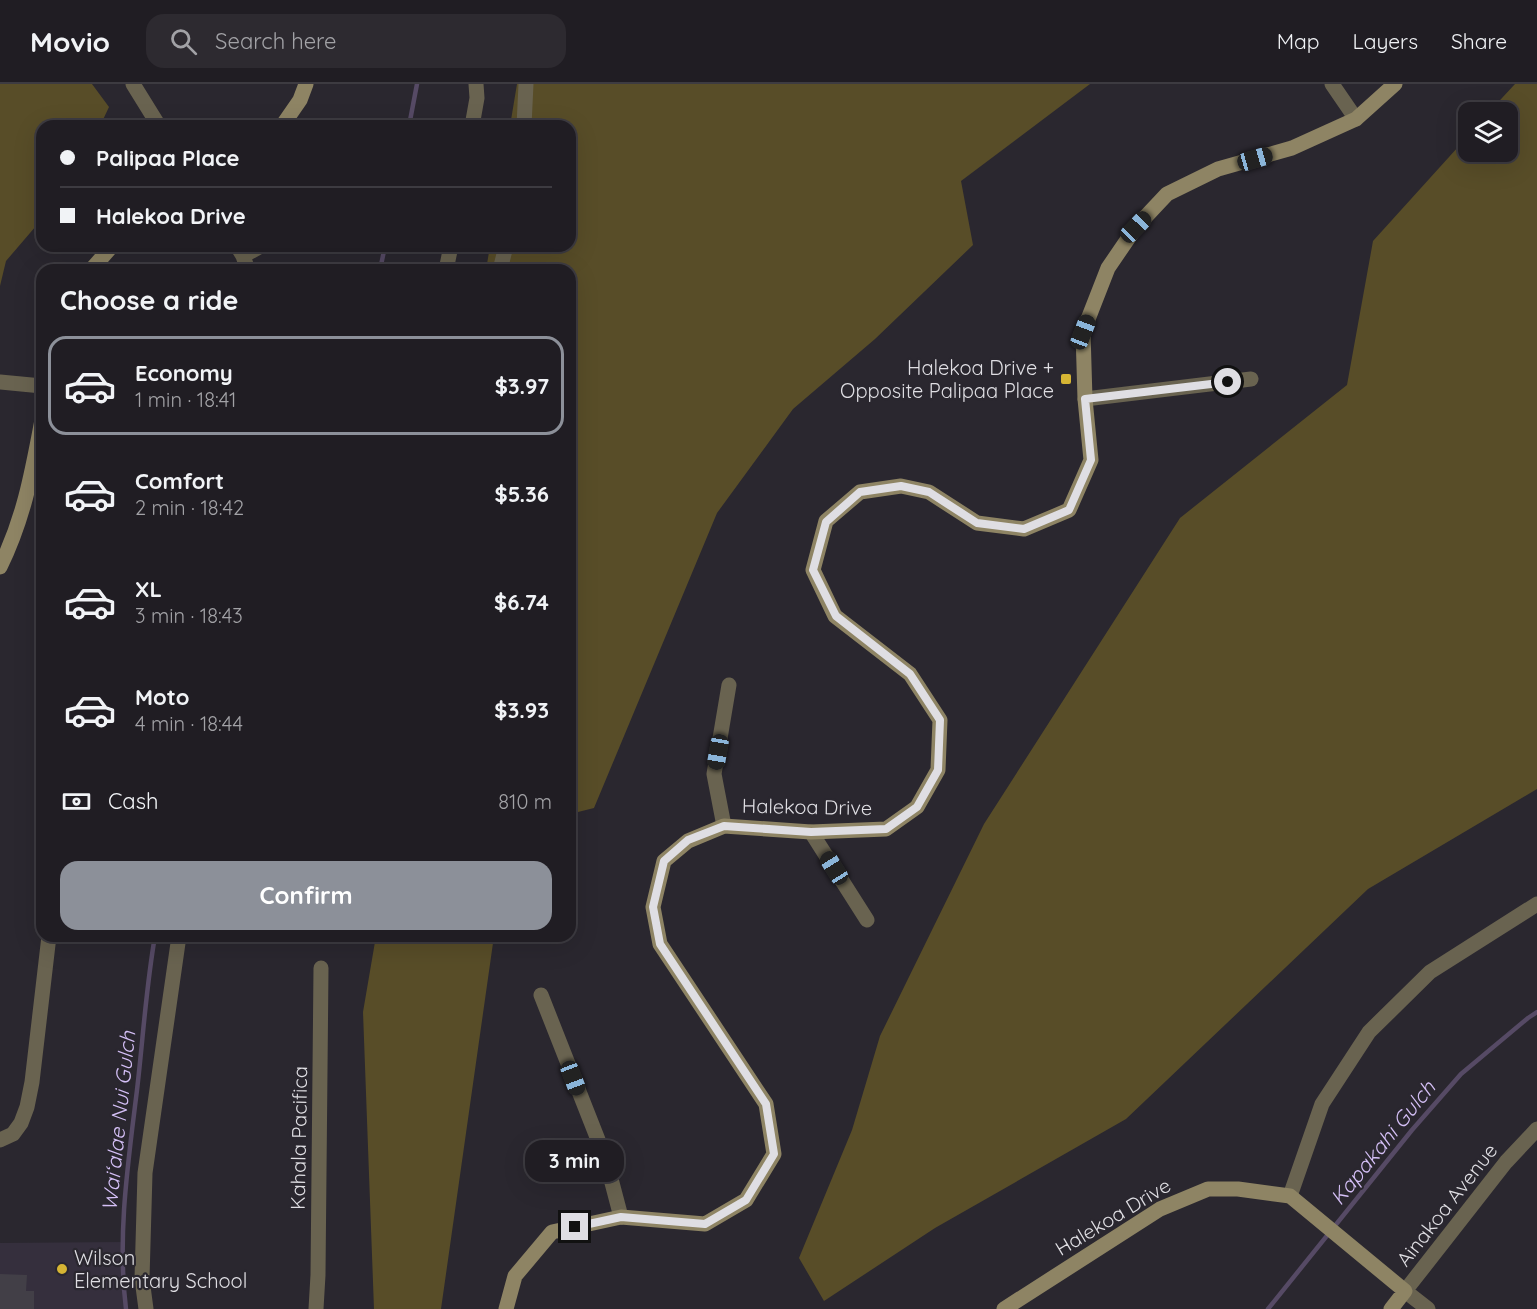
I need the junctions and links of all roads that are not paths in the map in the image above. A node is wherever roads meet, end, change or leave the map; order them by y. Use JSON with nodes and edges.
{"nodes":[{"id":1,"x":133,"y":84,"type":"edge"},
{"id":2,"x":306,"y":84,"type":"edge"},
{"id":3,"x":476,"y":84,"type":"edge"},
{"id":4,"x":526,"y":84,"type":"edge"},
{"id":5,"x":1332,"y":84,"type":"edge"},
{"id":6,"x":1395,"y":84,"type":"edge"},
{"id":7,"x":1356,"y":119,"type":"junction"},
{"id":8,"x":155,"y":120,"type":"edge"},
{"id":9,"x":287,"y":120,"type":"edge"},
{"id":10,"x":473,"y":120,"type":"edge"},
{"id":11,"x":524,"y":120,"type":"edge"},
{"id":12,"x":106,"y":252,"type":"edge"},
{"id":13,"x":96,"y":264,"type":"edge"},
{"id":14,"x":1251,"y":379,"type":"dead end"},
{"id":15,"x":0,"y":382,"type":"edge"},
{"id":16,"x":36,"y":385,"type":"edge"},
{"id":17,"x":1085,"y":399,"type":"junction"},
{"id":18,"x":36,"y":450,"type":"edge"},
{"id":19,"x":0,"y":567,"type":"edge"},
{"id":20,"x":729,"y":685,"type":"dead end"},
{"id":21,"x":724,"y":826,"type":"junction"},
{"id":22,"x":811,"y":832,"type":"junction"},
{"id":23,"x":1537,"y":904,"type":"edge"},
{"id":24,"x":867,"y":920,"type":"dead end"},
{"id":25,"x":48,"y":942,"type":"edge"},
{"id":26,"x":178,"y":942,"type":"edge"},
{"id":27,"x":321,"y":968,"type":"dead end"},
{"id":28,"x":541,"y":995,"type":"dead end"},
{"id":29,"x":1537,"y":1129,"type":"edge"},
{"id":30,"x":0,"y":1140,"type":"edge"},
{"id":31,"x":1290,"y":1196,"type":"junction"},
{"id":32,"x":621,"y":1217,"type":"junction"},
{"id":33,"x":1405,"y":1292,"type":"junction"},
{"id":34,"x":146,"y":1309,"type":"edge"},
{"id":35,"x":316,"y":1309,"type":"edge"},
{"id":36,"x":506,"y":1309,"type":"edge"},
{"id":37,"x":1004,"y":1309,"type":"edge"},
{"id":38,"x":1391,"y":1309,"type":"edge"},
{"id":39,"x":1428,"y":1309,"type":"edge"}],
"edges":[{"from":1,"to":8,"type":"street"},
{"from":2,"to":9,"type":"street"},
{"from":3,"to":10,"type":"street"},
{"from":4,"to":11,"type":"street"},
{"from":5,"to":7,"type":"street"},
{"from":6,"to":7,"type":"street","name":"Halekoa Drive"},
{"from":7,"to":17,"type":"street","name":"Halekoa Drive"},
{"from":12,"to":13,"type":"street"},
{"from":14,"to":17,"type":"street"},
{"from":15,"to":16,"type":"street"},
{"from":17,"to":22,"type":"street","name":"Halekoa Drive"},
{"from":18,"to":19,"type":"street"},
{"from":20,"to":21,"type":"street"},
{"from":21,"to":22,"type":"street","name":"Halekoa Drive"},
{"from":21,"to":32,"type":"street","name":"Halekoa Drive"},
{"from":22,"to":24,"type":"street"},
{"from":23,"to":31,"type":"street"},
{"from":25,"to":30,"type":"street"},
{"from":26,"to":34,"type":"street"},
{"from":27,"to":35,"type":"street","name":"Kahala Pacifica"},
{"from":28,"to":32,"type":"street"},
{"from":29,"to":33,"type":"street","name":"Ainakoa Avenue"},
{"from":31,"to":33,"type":"street"},
{"from":31,"to":37,"type":"street","name":"Halekoa Drive"},
{"from":32,"to":36,"type":"street","name":"Halekoa Drive"},
{"from":33,"to":38,"type":"street","name":"Ainakoa Avenue"},
{"from":33,"to":39,"type":"street"}]}
